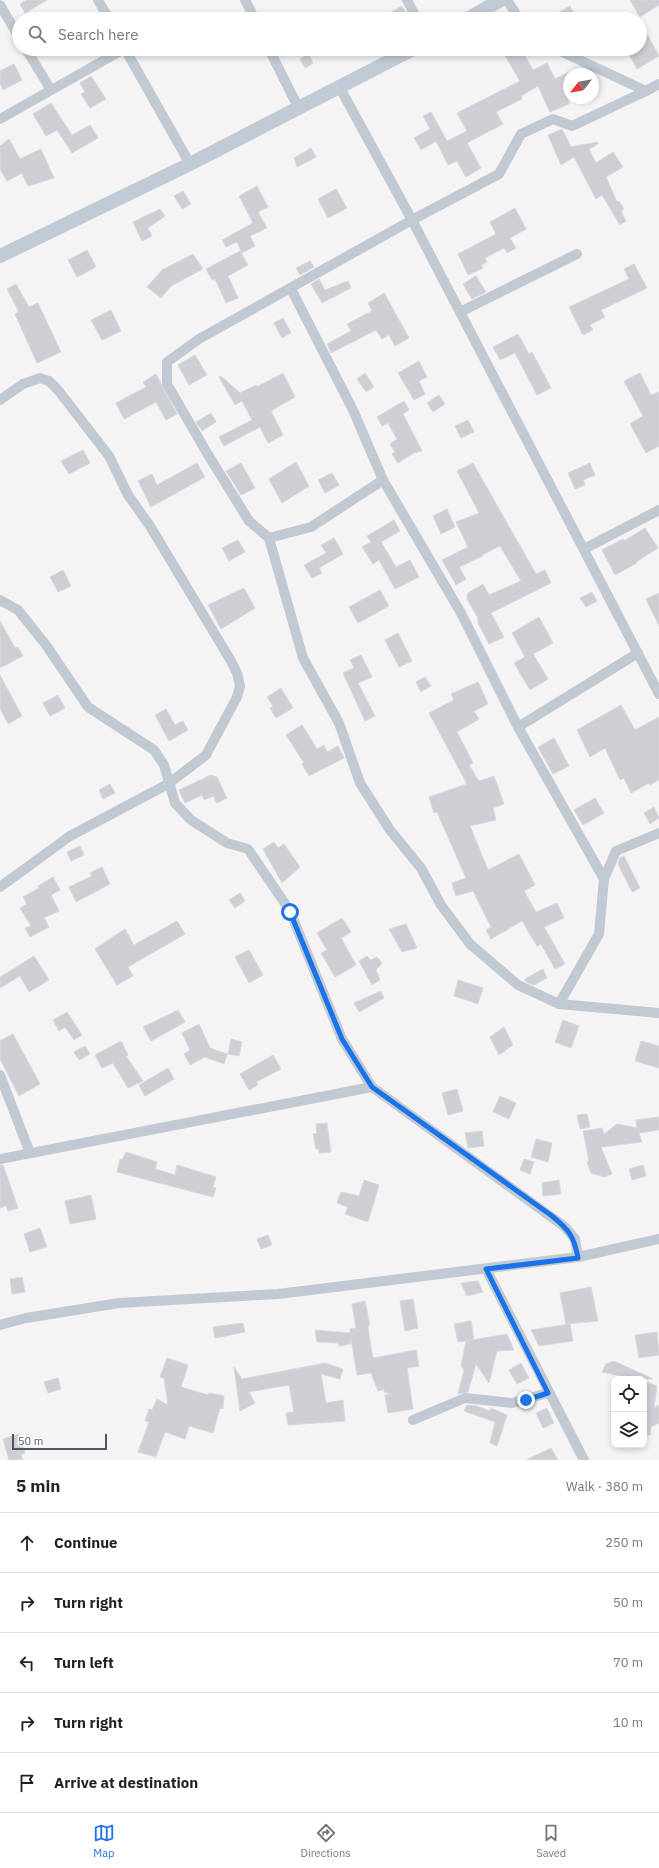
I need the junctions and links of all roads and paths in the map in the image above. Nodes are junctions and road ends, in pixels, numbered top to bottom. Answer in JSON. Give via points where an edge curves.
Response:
{"nodes":[{"id":1,"x":98,"y":0,"type":"edge"},
{"id":2,"x":246,"y":0,"type":"edge"},
{"id":3,"x":408,"y":0,"type":"edge"},
{"id":4,"x":501,"y":0,"type":"edge"},
{"id":5,"x":507,"y":0,"type":"edge"},
{"id":6,"x":0,"y":5,"type":"edge"},
{"id":7,"x":105,"y":12,"type":"edge"},
{"id":8,"x":252,"y":12,"type":"edge"},
{"id":9,"x":414,"y":12,"type":"edge"},
{"id":10,"x":480,"y":12,"type":"edge"},
{"id":11,"x":515,"y":12,"type":"edge"},
{"id":12,"x":12,"y":25,"type":"edge"},
{"id":13,"x":30,"y":56,"type":"edge"},
{"id":14,"x":112,"y":56,"type":"edge"},
{"id":15,"x":128,"y":56,"type":"edge"},
{"id":16,"x":272,"y":56,"type":"edge"},
{"id":17,"x":400,"y":56,"type":"edge"},
{"id":18,"x":571,"y":56,"type":"edge"},
{"id":19,"x":659,"y":84,"type":"edge"},
{"id":20,"x":340,"y":88,"type":"junction"},
{"id":21,"x":51,"y":90,"type":"junction"},
{"id":22,"x":646,"y":90,"type":"junction"},
{"id":23,"x":299,"y":109,"type":"junction"},
{"id":24,"x":0,"y":119,"type":"edge"},
{"id":25,"x":190,"y":164,"type":"junction"},
{"id":26,"x":412,"y":220,"type":"junction"},
{"id":27,"x":577,"y":254,"type":"dead end"},
{"id":28,"x":0,"y":256,"type":"edge"},
{"id":29,"x":291,"y":289,"type":"junction"},
{"id":30,"x":460,"y":312,"type":"junction"},
{"id":31,"x":0,"y":400,"type":"edge"},
{"id":32,"x":383,"y":480,"type":"junction"},
{"id":33,"x":659,"y":510,"type":"edge"},
{"id":34,"x":268,"y":538,"type":"junction"},
{"id":35,"x":584,"y":549,"type":"junction"},
{"id":36,"x":0,"y":600,"type":"edge"},
{"id":37,"x":638,"y":653,"type":"junction"},
{"id":38,"x":655,"y":675,"type":"edge"},
{"id":39,"x":659,"y":694,"type":"edge"},
{"id":40,"x":518,"y":727,"type":"junction"},
{"id":41,"x":168,"y":784,"type":"junction"},
{"id":42,"x":659,"y":833,"type":"edge"},
{"id":43,"x":604,"y":879,"type":"junction"},
{"id":44,"x":0,"y":887,"type":"edge"},
{"id":45,"x":558,"y":1004,"type":"junction"},
{"id":46,"x":659,"y":1013,"type":"edge"},
{"id":47,"x":0,"y":1075,"type":"edge"},
{"id":48,"x":372,"y":1087,"type":"junction"},
{"id":49,"x":30,"y":1153,"type":"junction"},
{"id":50,"x":0,"y":1159,"type":"edge"},
{"id":51,"x":659,"y":1239,"type":"edge"},
{"id":52,"x":578,"y":1258,"type":"junction"},
{"id":53,"x":486,"y":1269,"type":"junction"},
{"id":54,"x":0,"y":1325,"type":"edge"},
{"id":55,"x":548,"y":1393,"type":"junction"},
{"id":56,"x":413,"y":1420,"type":"dead end"},
{"id":57,"x":584,"y":1460,"type":"edge"}],
"edges":[{"from":1,"to":7,"type":"street"},
{"from":2,"to":8,"type":"street"},
{"from":3,"to":9,"type":"street"},
{"from":4,"to":10,"type":"street"},
{"from":5,"to":11,"type":"street"},
{"from":6,"to":12,"type":"street"},
{"from":13,"to":21,"type":"street"},
{"from":14,"to":21,"type":"street"},
{"from":15,"to":25,"type":"street"},
{"from":16,"to":23,"type":"street"},
{"from":17,"to":20,"type":"street"},
{"from":18,"to":22,"type":"street"},
{"from":19,"to":22,"type":"street"},
{"from":20,"to":23,"type":"street"},
{"from":20,"to":26,"type":"street"},
{"from":21,"to":24,"type":"street"},
{"from":22,"to":26,"type":"street","via":[[572,126],[553,119],[521,134],[499,174]]},
{"from":23,"to":25,"type":"street"},
{"from":25,"to":28,"type":"street"},
{"from":26,"to":29,"type":"street"},
{"from":26,"to":30,"type":"street"},
{"from":27,"to":30,"type":"street"},
{"from":29,"to":32,"type":"street","via":[[353,410]]},
{"from":29,"to":34,"type":"street","via":[[200,340],[167,362],[168,384],[207,454],[249,521]]},
{"from":30,"to":35,"type":"street"},
{"from":31,"to":41,"type":"street","via":[[23,384],[40,378],[49,381],[58,390],[109,456],[128,495],[150,526],[237,673],[240,686],[237,697],[206,755]]},
{"from":32,"to":34,"type":"street","via":[[311,527]]},
{"from":32,"to":40,"type":"street","via":[[461,613]]},
{"from":33,"to":35,"type":"street"},
{"from":34,"to":45,"type":"street","via":[[303,658],[339,723],[360,784],[390,830],[421,868],[441,905],[470,944],[518,985]]},
{"from":35,"to":37,"type":"street"},
{"from":36,"to":41,"type":"street","via":[[18,610],[46,645],[88,707],[154,750],[164,765]]},
{"from":37,"to":38,"type":"street"},
{"from":37,"to":40,"type":"street"},
{"from":38,"to":39,"type":"street"},
{"from":40,"to":43,"type":"street"},
{"from":41,"to":44,"type":"street","via":[[70,836]]},
{"from":41,"to":48,"type":"street","via":[[175,803],[191,820],[227,843],[248,849],[290,912],[342,1039]]},
{"from":42,"to":43,"type":"street","via":[[616,851]]},
{"from":43,"to":45,"type":"street","via":[[599,934]]},
{"from":45,"to":46,"type":"street"},
{"from":47,"to":49,"type":"street"},
{"from":48,"to":49,"type":"street"},
{"from":48,"to":52,"type":"street","via":[[566,1227],[575,1239]]},
{"from":49,"to":50,"type":"street"},
{"from":51,"to":52,"type":"street"},
{"from":52,"to":53,"type":"street"},
{"from":53,"to":54,"type":"street","via":[[278,1294],[118,1303],[26,1318]]},
{"from":53,"to":55,"type":"street"},
{"from":55,"to":56,"type":"street","via":[[519,1403],[465,1398]]},
{"from":55,"to":57,"type":"street"}]}
